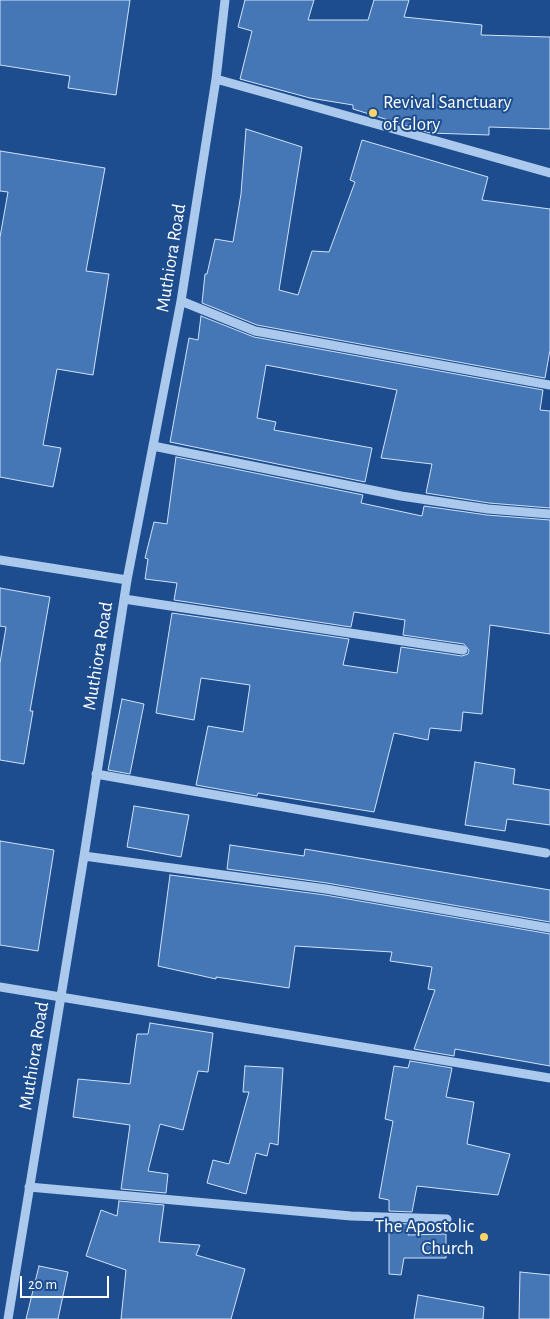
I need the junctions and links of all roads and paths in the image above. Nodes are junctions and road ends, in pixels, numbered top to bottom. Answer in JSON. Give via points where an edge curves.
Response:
{"nodes":[{"id":1,"x":225,"y":0,"type":"edge"},
{"id":2,"x":216,"y":79,"type":"junction"},
{"id":3,"x":550,"y":173,"type":"edge"},
{"id":4,"x":181,"y":302,"type":"junction"},
{"id":5,"x":550,"y":385,"type":"edge"},
{"id":6,"x":153,"y":446,"type":"junction"},
{"id":7,"x":550,"y":514,"type":"edge"},
{"id":8,"x":0,"y":560,"type":"edge"},
{"id":9,"x":127,"y":580,"type":"junction"},
{"id":10,"x":124,"y":599,"type":"junction"},
{"id":11,"x":464,"y":650,"type":"dead end"},
{"id":12,"x":96,"y":774,"type":"junction"},
{"id":13,"x":546,"y":853,"type":"dead end"},
{"id":14,"x":84,"y":856,"type":"junction"},
{"id":15,"x":550,"y":928,"type":"edge"},
{"id":16,"x":0,"y":986,"type":"edge"},
{"id":17,"x":61,"y":996,"type":"junction"},
{"id":18,"x":550,"y":1078,"type":"edge"},
{"id":19,"x":29,"y":1187,"type":"junction"},
{"id":20,"x":448,"y":1219,"type":"dead end"},
{"id":21,"x":8,"y":1319,"type":"edge"}],
"edges":[{"from":1,"to":2,"type":"street","name":"Muthiora Road"},
{"from":2,"to":3,"type":"street"},
{"from":2,"to":4,"type":"street","name":"Muthiora Road"},
{"from":4,"to":5,"type":"street","via":[[255,331]]},
{"from":4,"to":6,"type":"street","name":"Muthiora Road"},
{"from":6,"to":7,"type":"street","via":[[401,496]]},
{"from":6,"to":9,"type":"street","name":"Muthiora Road"},
{"from":8,"to":9,"type":"street"},
{"from":9,"to":10,"type":"street","name":"Muthiora Road"},
{"from":10,"to":11,"type":"street"},
{"from":10,"to":12,"type":"street","name":"Muthiora Road"},
{"from":12,"to":13,"type":"street"},
{"from":12,"to":14,"type":"street","name":"Muthiora Road"},
{"from":14,"to":15,"type":"street","via":[[326,889]]},
{"from":14,"to":17,"type":"street","name":"Muthiora Road"},
{"from":16,"to":17,"type":"street"},
{"from":17,"to":18,"type":"street"},
{"from":17,"to":19,"type":"street","name":"Muthiora Road"},
{"from":19,"to":20,"type":"street","via":[[351,1216]]},
{"from":19,"to":21,"type":"street","name":"Muthiora Road"}]}
